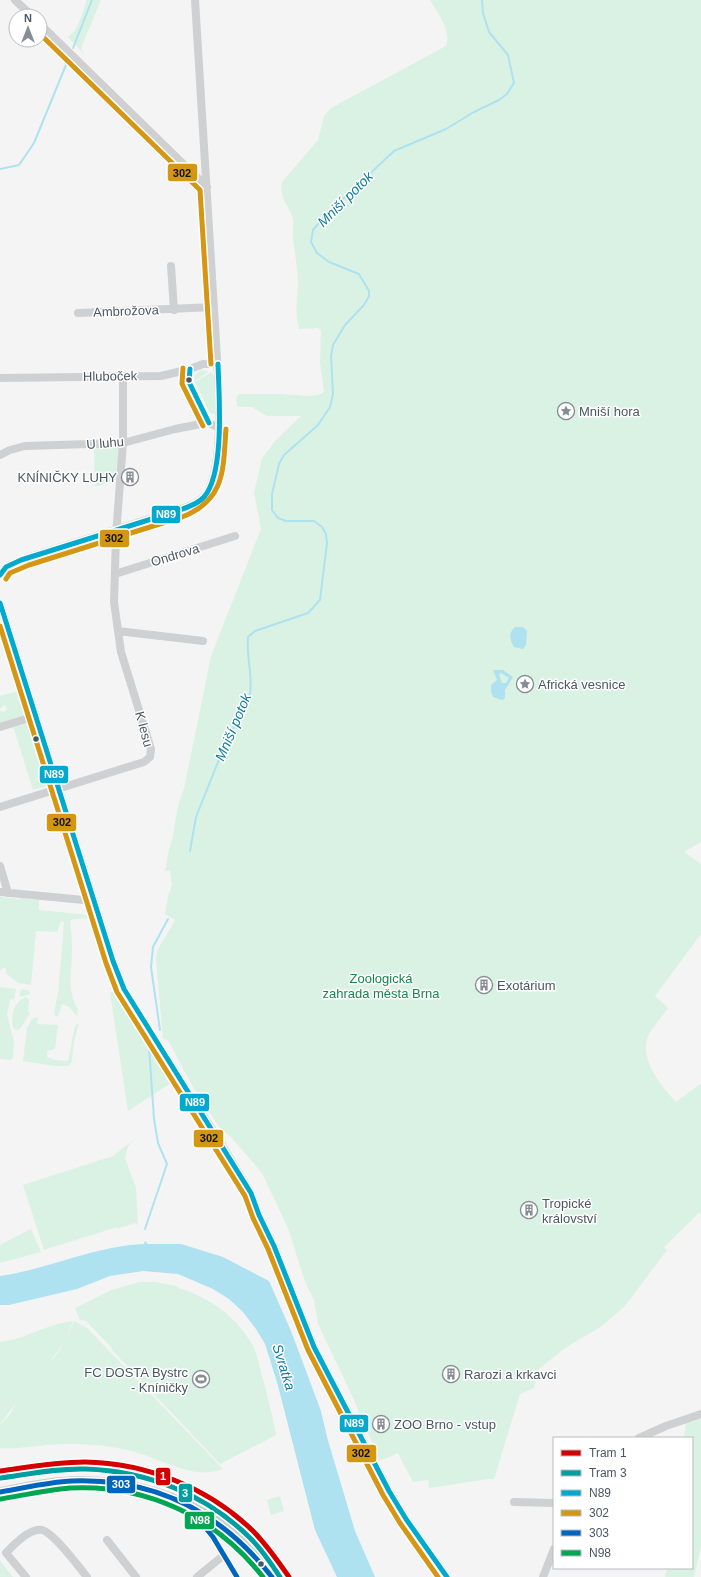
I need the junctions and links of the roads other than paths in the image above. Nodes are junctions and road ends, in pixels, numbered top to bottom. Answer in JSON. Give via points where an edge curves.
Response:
{"nodes":[{"id":1,"x":16,"y":0,"type":"edge"},
{"id":2,"x":195,"y":0,"type":"edge"},
{"id":3,"x":24,"y":8,"type":"edge"},
{"id":4,"x":48,"y":32,"type":"edge"},
{"id":5,"x":207,"y":187,"type":"junction"},
{"id":6,"x":172,"y":266,"type":"dead end"},
{"id":7,"x":214,"y":308,"type":"junction"},
{"id":8,"x":174,"y":310,"type":"junction"},
{"id":9,"x":78,"y":313,"type":"dead end"},
{"id":10,"x":218,"y":364,"type":"junction"},
{"id":11,"x":122,"y":376,"type":"junction"},
{"id":12,"x":0,"y":378,"type":"edge"},
{"id":13,"x":219,"y":428,"type":"junction"},
{"id":14,"x":123,"y":443,"type":"junction"},
{"id":15,"x":0,"y":456,"type":"edge"},
{"id":16,"x":117,"y":530,"type":"junction"},
{"id":17,"x":235,"y":536,"type":"dead end"},
{"id":18,"x":1,"y":572,"type":"edge"},
{"id":19,"x":115,"y":574,"type":"junction"},
{"id":20,"x":0,"y":603,"type":"edge"},
{"id":21,"x":118,"y":631,"type":"junction"},
{"id":22,"x":203,"y":641,"type":"dead end"},
{"id":23,"x":36,"y":716,"type":"junction"},
{"id":24,"x":0,"y":727,"type":"edge"},
{"id":25,"x":58,"y":789,"type":"junction"},
{"id":26,"x":0,"y":807,"type":"edge"},
{"id":27,"x":0,"y":866,"type":"edge"},
{"id":28,"x":4,"y":892,"type":"edge"},
{"id":29,"x":94,"y":901,"type":"junction"},
{"id":30,"x":701,"y":1414,"type":"edge"},
{"id":31,"x":641,"y":1437,"type":"edge"},
{"id":32,"x":0,"y":1492,"type":"edge"},
{"id":33,"x":514,"y":1502,"type":"dead end"},
{"id":34,"x":553,"y":1503,"type":"edge"},
{"id":35,"x":187,"y":1504,"type":"junction"},
{"id":36,"x":107,"y":1540,"type":"dead end"},
{"id":37,"x":553,"y":1552,"type":"edge"},
{"id":38,"x":224,"y":1555,"type":"junction"},
{"id":39,"x":26,"y":1577,"type":"edge"},
{"id":40,"x":87,"y":1577,"type":"edge"},
{"id":41,"x":136,"y":1577,"type":"edge"},
{"id":42,"x":197,"y":1577,"type":"edge"},
{"id":43,"x":237,"y":1577,"type":"edge"},
{"id":44,"x":272,"y":1577,"type":"edge"},
{"id":45,"x":447,"y":1577,"type":"edge"},
{"id":46,"x":543,"y":1577,"type":"edge"}],
"edges":[{"from":1,"to":3,"type":"street"},
{"from":2,"to":5,"type":"street"},
{"from":4,"to":5,"type":"street"},
{"from":5,"to":7,"type":"street"},
{"from":6,"to":8,"type":"street","name":"Ambrožova"},
{"from":7,"to":8,"type":"street","name":"Ambrožova"},
{"from":7,"to":10,"type":"street"},
{"from":8,"to":9,"type":"street","name":"Ambrožova"},
{"from":10,"to":11,"type":"street","name":"Hluboček","via":[[203,364],[161,376]]},
{"from":10,"to":13,"type":"street"},
{"from":11,"to":12,"type":"street","name":"Hluboček"},
{"from":11,"to":14,"type":"street","name":"K lesu"},
{"from":13,"to":14,"type":"street","name":"U luhu","via":[[209,423],[175,428]]},
{"from":13,"to":16,"type":"street","via":[[213,478],[204,497],[180,510]]},
{"from":14,"to":15,"type":"street","name":"U luhu","via":[[25,446]]},
{"from":14,"to":16,"type":"street","name":"K lesu"},
{"from":16,"to":18,"type":"street","via":[[27,558]]},
{"from":16,"to":19,"type":"street","name":"K lesu"},
{"from":17,"to":19,"type":"street","name":"Ondrova"},
{"from":19,"to":21,"type":"street","name":"K lesu","via":[[114,602]]},
{"from":20,"to":23,"type":"street"},
{"from":21,"to":22,"type":"street"},
{"from":21,"to":25,"type":"street","name":"K lesu","via":[[121,652],[151,749],[150,757],[144,762]]},
{"from":23,"to":24,"type":"street"},
{"from":23,"to":25,"type":"street"},
{"from":25,"to":26,"type":"street","name":"K lesu"},
{"from":25,"to":29,"type":"street"},
{"from":27,"to":28,"type":"street"},
{"from":28,"to":29,"type":"street"},
{"from":29,"to":45,"type":"street","via":[[121,982],[251,1193],[314,1347],[386,1486]]},
{"from":30,"to":31,"type":"street"},
{"from":32,"to":35,"type":"main road","via":[[80,1481],[103,1482],[129,1485]]},
{"from":33,"to":34,"type":"street"},
{"from":35,"to":38,"type":"street"},
{"from":35,"to":44,"type":"main road","via":[[219,1523],[252,1553]]},
{"from":36,"to":41,"type":"street"},
{"from":37,"to":46,"type":"street"},
{"from":38,"to":42,"type":"street"},
{"from":38,"to":43,"type":"street"},
{"from":39,"to":40,"type":"street","via":[[6,1553],[32,1531],[41,1529],[50,1534]]}]}
